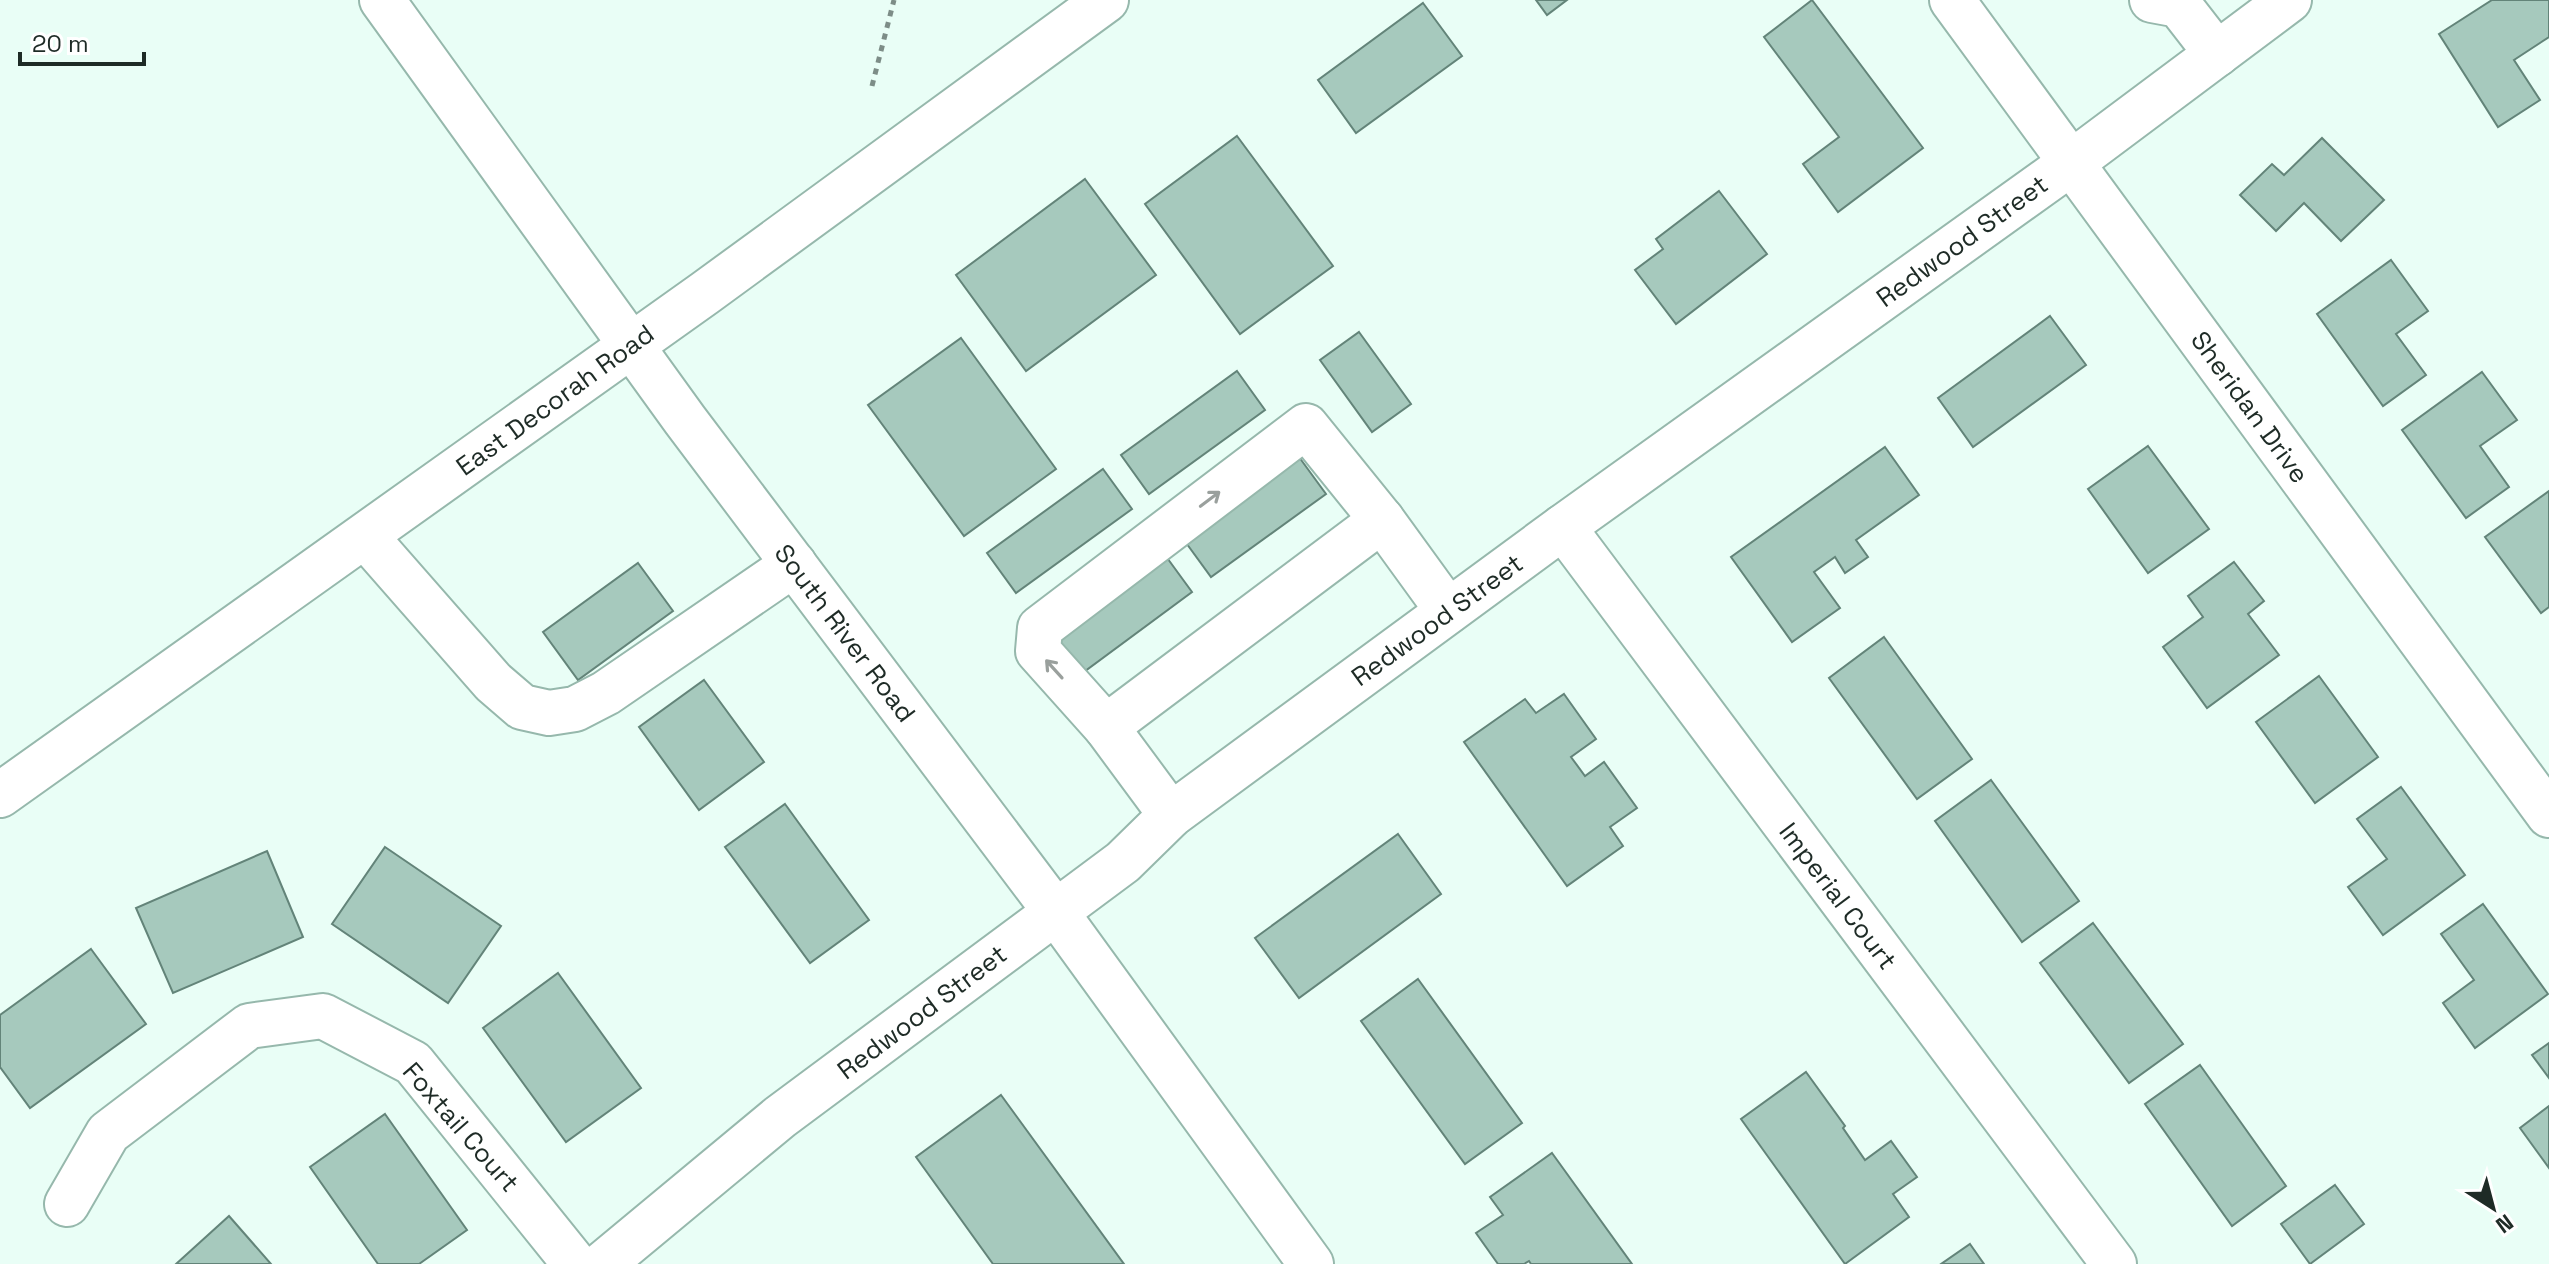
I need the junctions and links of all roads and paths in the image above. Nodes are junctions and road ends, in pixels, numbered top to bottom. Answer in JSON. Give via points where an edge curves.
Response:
{"nodes":[{"id":1,"x":382,"y":0,"type":"edge"},
{"id":2,"x":894,"y":0,"type":"edge"},
{"id":3,"x":1106,"y":0,"type":"edge"},
{"id":4,"x":1952,"y":0,"type":"edge"},
{"id":5,"x":2152,"y":0,"type":"edge"},
{"id":6,"x":2289,"y":0,"type":"edge"},
{"id":7,"x":2217,"y":54,"type":"junction"},
{"id":8,"x":872,"y":86,"type":"dead end"},
{"id":9,"x":2071,"y":163,"type":"junction"},
{"id":10,"x":632,"y":345,"type":"junction"},
{"id":11,"x":1382,"y":520,"type":"junction"},
{"id":12,"x":1563,"y":527,"type":"junction"},
{"id":13,"x":365,"y":536,"type":"junction"},
{"id":14,"x":794,"y":564,"type":"junction"},
{"id":15,"x":1448,"y":611,"type":"junction"},
{"id":16,"x":1106,"y":727,"type":"junction"},
{"id":17,"x":0,"y":795,"type":"edge"},
{"id":18,"x":1171,"y":815,"type":"junction"},
{"id":19,"x":2549,"y":815,"type":"edge"},
{"id":20,"x":1055,"y":911,"type":"junction"},
{"id":21,"x":67,"y":1204,"type":"dead end"},
{"id":22,"x":575,"y":1264,"type":"edge"},
{"id":23,"x":603,"y":1264,"type":"edge"},
{"id":24,"x":1311,"y":1264,"type":"edge"},
{"id":25,"x":2114,"y":1264,"type":"edge"}],
"edges":[{"from":1,"to":10,"type":"street","name":"South River Road"},
{"from":2,"to":8,"type":"path"},
{"from":3,"to":10,"type":"street","name":"East Decorah Road"},
{"from":4,"to":9,"type":"street","name":"Sheridan Drive"},
{"from":5,"to":7,"type":"street","via":[[2179,5]]},
{"from":6,"to":7,"type":"street","name":"Redwood Street"},
{"from":7,"to":9,"type":"street","name":"Redwood Street"},
{"from":9,"to":12,"type":"street","name":"Redwood Street"},
{"from":9,"to":19,"type":"street","name":"Sheridan Drive"},
{"from":10,"to":13,"type":"street","name":"East Decorah Road"},
{"from":10,"to":14,"type":"street","name":"South River Road"},
{"from":11,"to":15,"type":"street"},
{"from":11,"to":16,"type":"street"},
{"from":16,"to":11,"type":"street","one_way":true,"via":[[1038,651],[1040,628],[1306,426]]},
{"from":12,"to":15,"type":"street","name":"Redwood Street"},
{"from":12,"to":25,"type":"street","name":"Imperial Court"},
{"from":13,"to":14,"type":"street","via":[[493,682],[522,707],[549,713],[575,709],[606,693]]},
{"from":13,"to":17,"type":"street","name":"East Decorah Road"},
{"from":14,"to":20,"type":"street","name":"South River Road"},
{"from":15,"to":18,"type":"street","name":"Redwood Street"},
{"from":16,"to":18,"type":"street"},
{"from":18,"to":20,"type":"street","name":"Redwood Street","via":[[1123,862]]},
{"from":20,"to":23,"type":"street","name":"Redwood Street","via":[[780,1117]]},
{"from":20,"to":24,"type":"street","name":"South River Road"},
{"from":21,"to":22,"type":"street","name":"Foxtail Court","via":[[108,1133],[249,1026],[323,1016],[413,1063]]}]}
